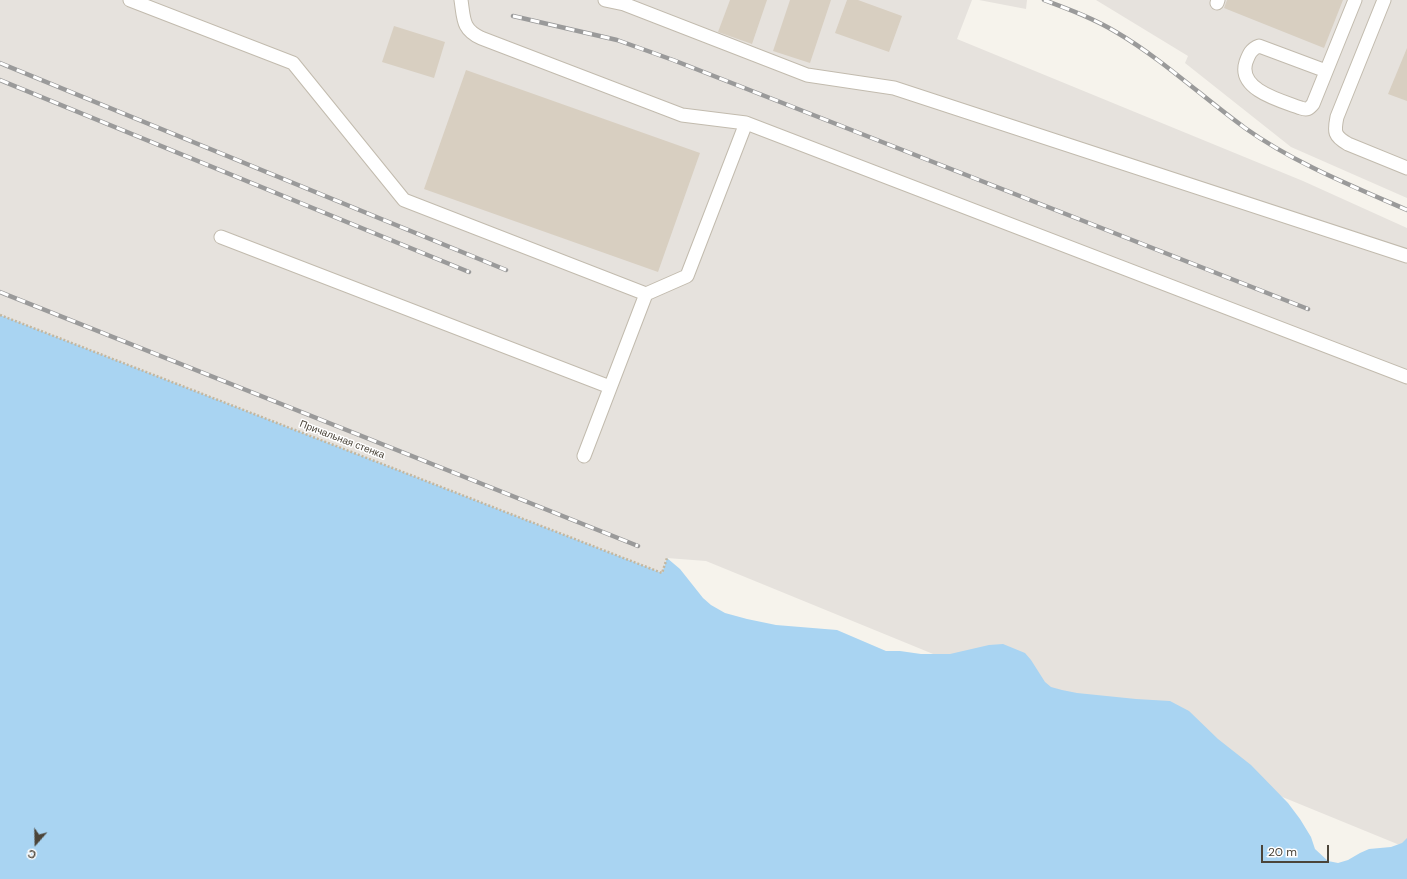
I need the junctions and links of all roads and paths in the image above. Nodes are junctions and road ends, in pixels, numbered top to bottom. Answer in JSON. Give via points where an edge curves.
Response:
{"nodes":[{"id":1,"x":130,"y":0,"type":"edge"},
{"id":2,"x":461,"y":0,"type":"edge"},
{"id":3,"x":605,"y":0,"type":"edge"},
{"id":4,"x":1355,"y":0,"type":"edge"},
{"id":5,"x":1384,"y":0,"type":"edge"},
{"id":6,"x":1326,"y":71,"type":"junction"},
{"id":7,"x":746,"y":123,"type":"junction"},
{"id":8,"x":1407,"y":168,"type":"edge"},
{"id":9,"x":221,"y":237,"type":"dead end"},
{"id":10,"x":1407,"y":256,"type":"edge"},
{"id":11,"x":646,"y":294,"type":"junction"},
{"id":12,"x":0,"y":316,"type":"edge"},
{"id":13,"x":1407,"y":377,"type":"edge"},
{"id":14,"x":610,"y":387,"type":"junction"},
{"id":15,"x":584,"y":456,"type":"dead end"},
{"id":16,"x":667,"y":558,"type":"dead end"}],
"edges":[{"from":1,"to":11,"type":"lane","via":[[293,63],[404,200]]},
{"from":2,"to":7,"type":"lane","via":[[465,25],[471,34],[682,115]]},
{"from":3,"to":10,"type":"lane","via":[[624,4],[807,75],[894,88]]},
{"from":4,"to":6,"type":"lane"},
{"from":5,"to":8,"type":"lane","via":[[1334,128],[1339,139],[1348,144]]},
{"from":6,"to":6,"type":"lane","via":[[1259,46],[1250,52],[1245,71],[1246,77],[1258,90],[1307,110],[1313,104]]},
{"from":7,"to":11,"type":"lane","via":[[687,276]]},
{"from":7,"to":13,"type":"lane"},
{"from":9,"to":14,"type":"lane"},
{"from":11,"to":14,"type":"lane"},
{"from":12,"to":16,"type":"path","name":"Причальная стенка","via":[[662,573]]},
{"from":14,"to":15,"type":"lane"}]}
